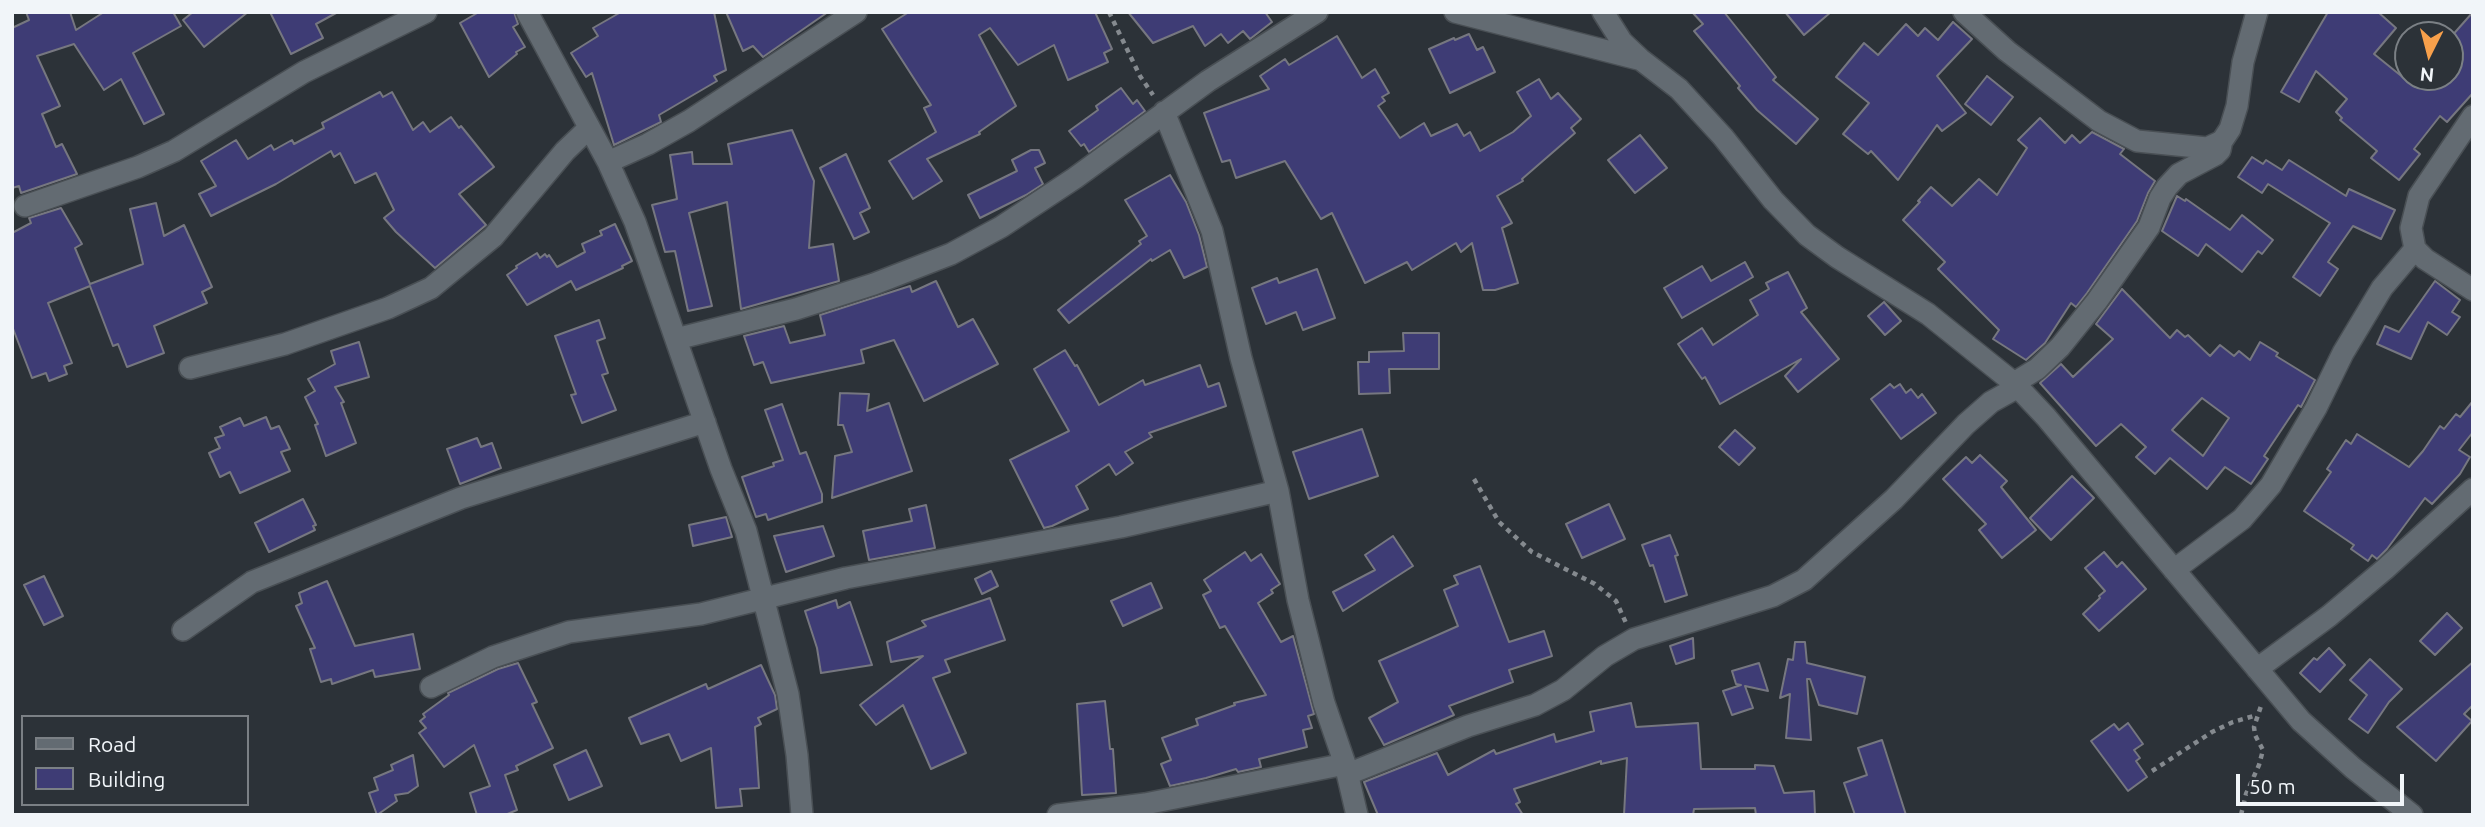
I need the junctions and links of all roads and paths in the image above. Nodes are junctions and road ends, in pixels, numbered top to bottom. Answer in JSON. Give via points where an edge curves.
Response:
{"nodes":[{"id":1,"x":426,"y":12,"type":"edge"},
{"id":2,"x":527,"y":12,"type":"edge"},
{"id":3,"x":856,"y":12,"type":"edge"},
{"id":4,"x":1109,"y":12,"type":"edge"},
{"id":5,"x":1317,"y":12,"type":"edge"},
{"id":6,"x":1455,"y":12,"type":"edge"},
{"id":7,"x":1603,"y":12,"type":"edge"},
{"id":8,"x":1964,"y":12,"type":"edge"},
{"id":9,"x":2257,"y":12,"type":"edge"},
{"id":10,"x":1640,"y":60,"type":"junction"},
{"id":11,"x":1164,"y":112,"type":"junction"},
{"id":12,"x":2473,"y":116,"type":"edge"},
{"id":13,"x":588,"y":129,"type":"junction"},
{"id":14,"x":2222,"y":141,"type":"junction"},
{"id":15,"x":608,"y":162,"type":"junction"},
{"id":16,"x":25,"y":206,"type":"dead end"},
{"id":17,"x":2415,"y":249,"type":"junction"},
{"id":18,"x":2473,"y":290,"type":"edge"},
{"id":19,"x":676,"y":339,"type":"junction"},
{"id":20,"x":190,"y":368,"type":"dead end"},
{"id":21,"x":2016,"y":385,"type":"junction"},
{"id":22,"x":705,"y":422,"type":"junction"},
{"id":23,"x":1474,"y":479,"type":"dead end"},
{"id":24,"x":2473,"y":489,"type":"edge"},
{"id":25,"x":1278,"y":491,"type":"junction"},
{"id":26,"x":2174,"y":570,"type":"junction"},
{"id":27,"x":764,"y":597,"type":"junction"},
{"id":28,"x":183,"y":630,"type":"dead end"},
{"id":29,"x":1634,"y":639,"type":"junction"},
{"id":30,"x":2263,"y":677,"type":"junction"},
{"id":31,"x":431,"y":687,"type":"dead end"},
{"id":32,"x":2258,"y":715,"type":"junction"},
{"id":33,"x":1347,"y":769,"type":"junction"},
{"id":34,"x":2152,"y":771,"type":"dead end"},
{"id":35,"x":802,"y":815,"type":"edge"},
{"id":36,"x":1058,"y":815,"type":"edge"},
{"id":37,"x":1357,"y":815,"type":"edge"},
{"id":38,"x":2241,"y":815,"type":"edge"},
{"id":39,"x":2412,"y":815,"type":"edge"}],
"edges":[{"from":1,"to":16,"type":"street","via":[[304,72],[174,151]]},
{"from":2,"to":13,"type":"street"},
{"from":3,"to":15,"type":"street","via":[[689,121]]},
{"from":4,"to":11,"type":"path","via":[[1140,76]]},
{"from":5,"to":11,"type":"street"},
{"from":6,"to":10,"type":"street"},
{"from":7,"to":10,"type":"street"},
{"from":8,"to":14,"type":"street","via":[[2099,121],[2137,141],[2207,148]]},
{"from":9,"to":14,"type":"street","via":[[2237,106]]},
{"from":10,"to":21,"type":"street","via":[[1679,89],[1807,235],[1928,314]]},
{"from":11,"to":19,"type":"street","via":[[1075,178],[951,254],[796,309]]},
{"from":11,"to":25,"type":"street","via":[[1212,231]]},
{"from":12,"to":17,"type":"street","via":[[2419,196],[2411,228]]},
{"from":13,"to":15,"type":"street"},
{"from":13,"to":20,"type":"street","via":[[493,237],[431,288],[285,344]]},
{"from":14,"to":21,"type":"street","via":[[2215,155],[2179,174],[2167,187],[2149,227],[2096,301],[2060,347]]},
{"from":15,"to":19,"type":"street","via":[[635,222]]},
{"from":17,"to":18,"type":"street"},
{"from":17,"to":26,"type":"street","via":[[2382,288],[2271,485],[2242,519]]},
{"from":19,"to":22,"type":"street"},
{"from":21,"to":26,"type":"street"},
{"from":21,"to":29,"type":"street","via":[[1966,424],[1894,499],[1804,580],[1773,596]]},
{"from":22,"to":27,"type":"street","via":[[746,531]]},
{"from":22,"to":28,"type":"street","via":[[461,498],[252,582]]},
{"from":23,"to":29,"type":"path","via":[[1499,522],[1532,552],[1595,584],[1616,601]]},
{"from":24,"to":30,"type":"street"},
{"from":25,"to":27,"type":"street","via":[[1121,527],[934,560]]},
{"from":25,"to":33,"type":"street","via":[[1298,600],[1324,703]]},
{"from":26,"to":30,"type":"street"},
{"from":27,"to":31,"type":"street","via":[[701,614],[569,632],[493,657]]},
{"from":27,"to":35,"type":"street","via":[[788,694]]},
{"from":29,"to":33,"type":"street","via":[[1535,705]]},
{"from":30,"to":32,"type":"path"},
{"from":30,"to":39,"type":"street","via":[[2301,722]]},
{"from":32,"to":34,"type":"path","via":[[2212,732]]},
{"from":32,"to":38,"type":"path","via":[[2255,735],[2263,750]]},
{"from":33,"to":36,"type":"street"},
{"from":33,"to":37,"type":"street"}]}
